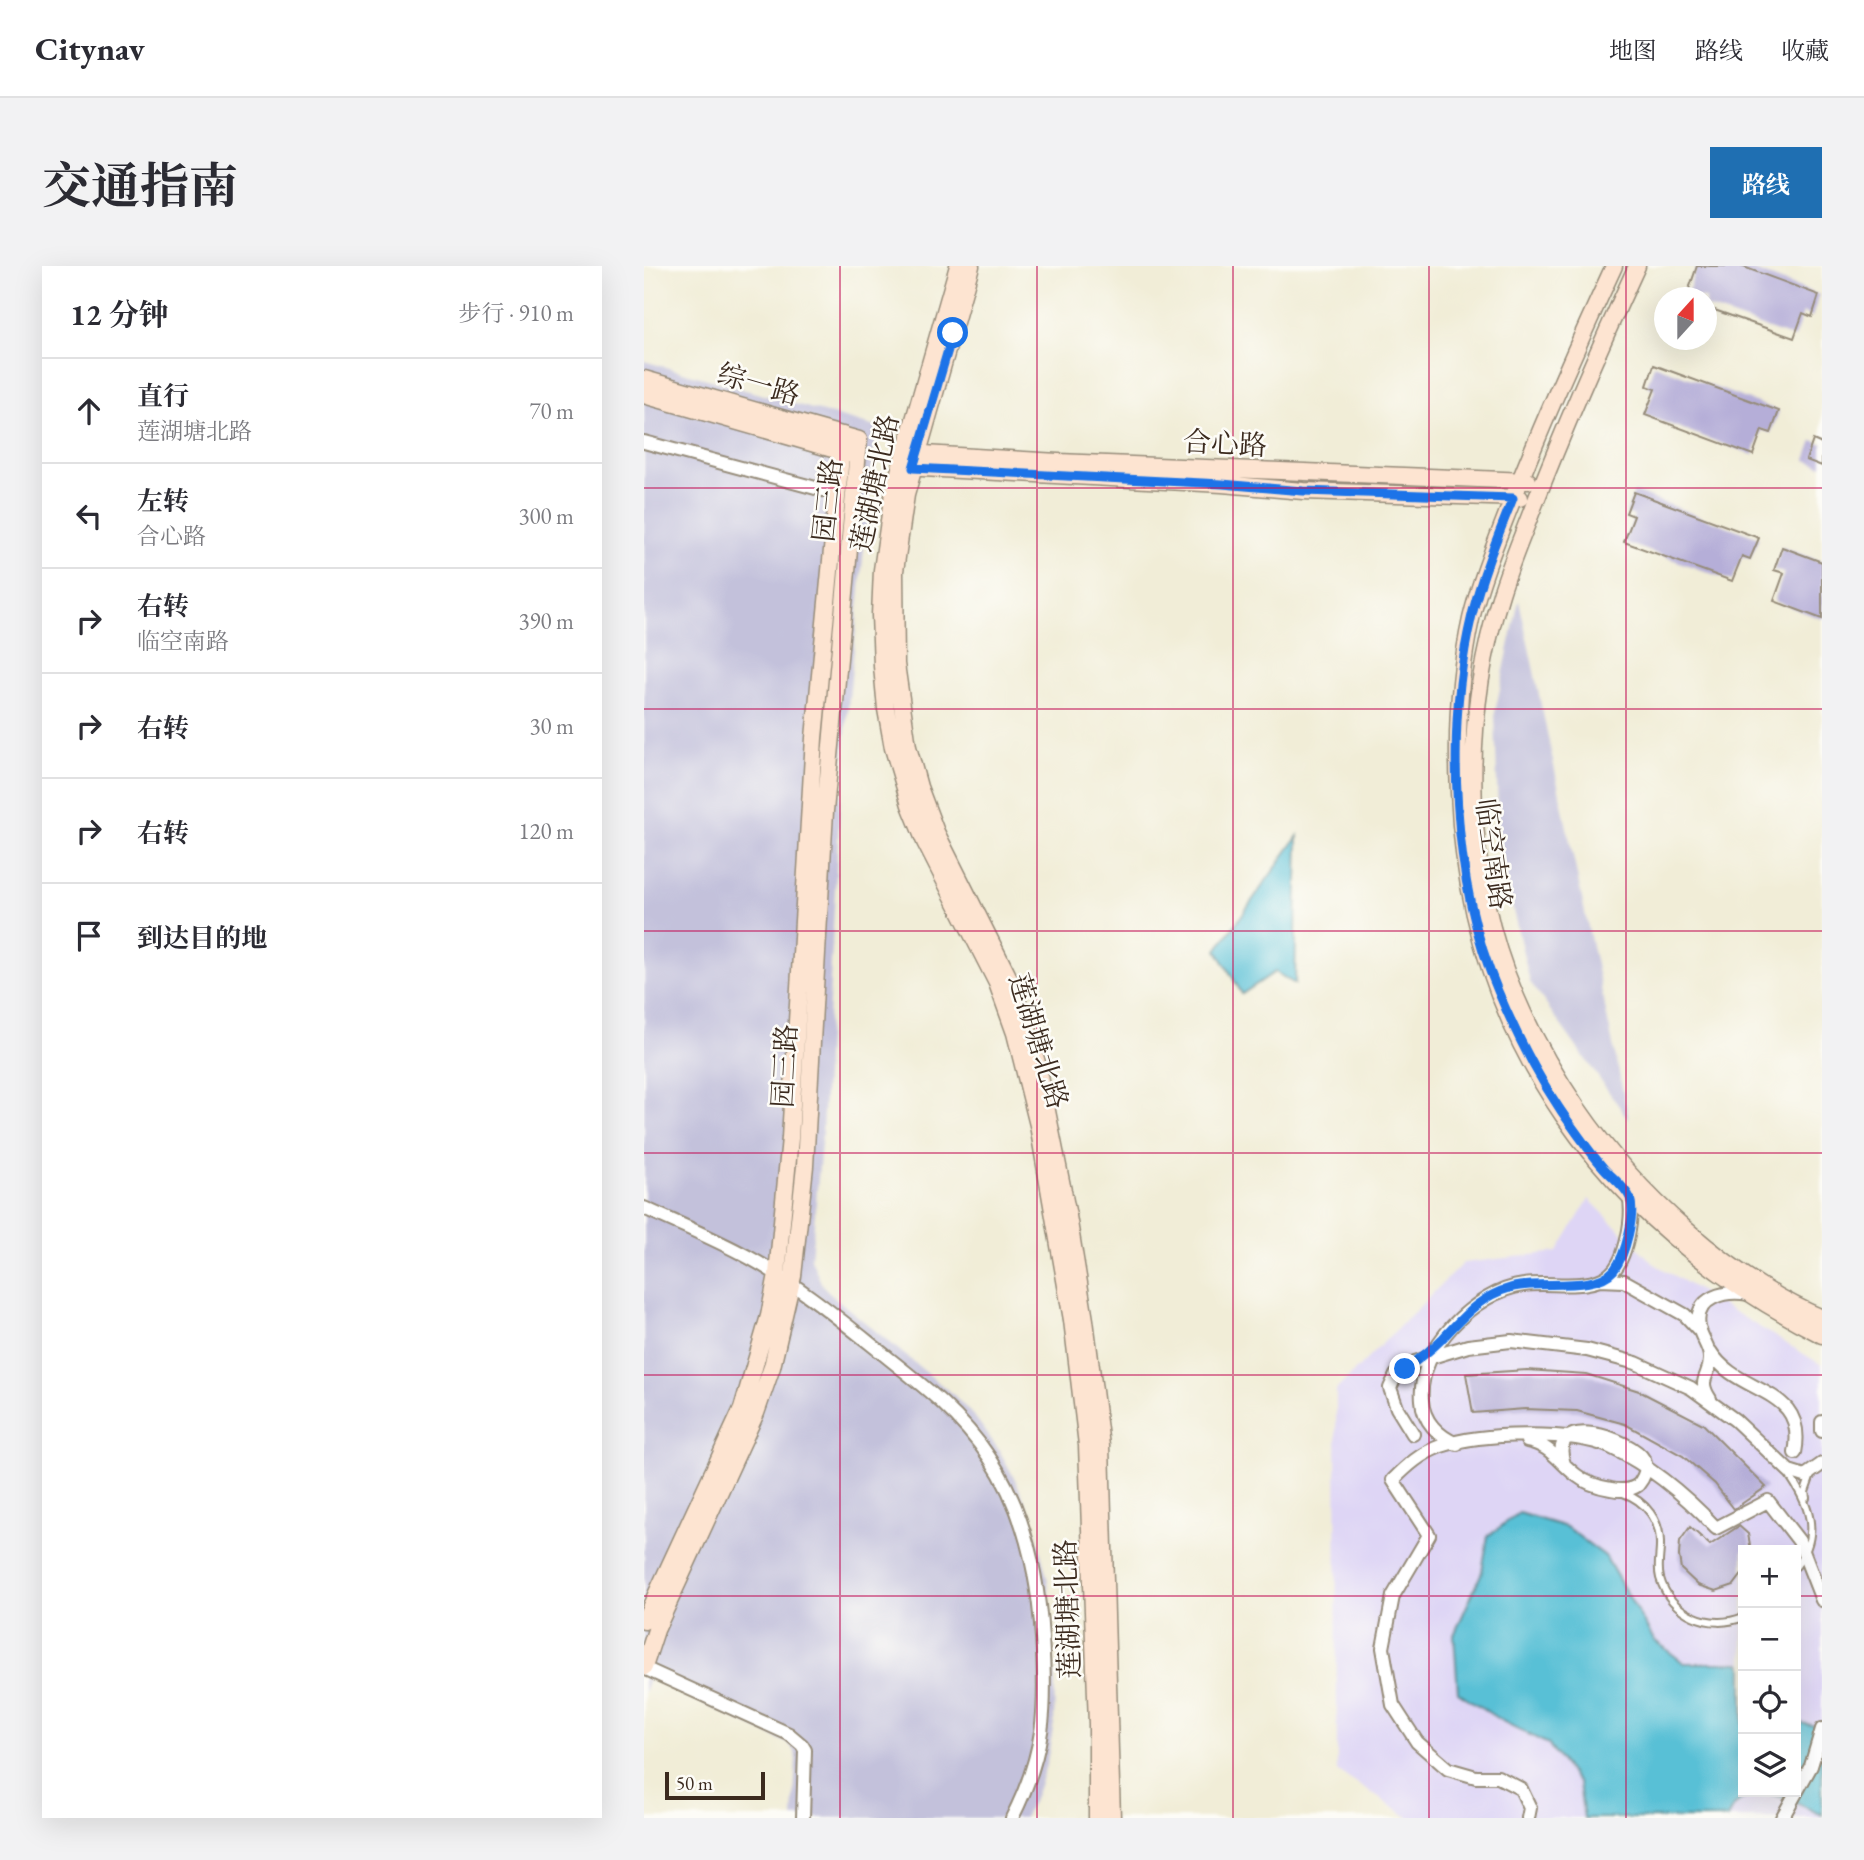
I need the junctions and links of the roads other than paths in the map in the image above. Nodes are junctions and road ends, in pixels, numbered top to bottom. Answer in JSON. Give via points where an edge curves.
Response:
{"nodes":[{"id":1,"x":958,"y":266,"type":"edge"},
{"id":2,"x":971,"y":266,"type":"edge"},
{"id":3,"x":1614,"y":266,"type":"edge"},
{"id":4,"x":1637,"y":266,"type":"edge"},
{"id":5,"x":644,"y":379,"type":"edge"},
{"id":6,"x":644,"y":395,"type":"edge"},
{"id":7,"x":644,"y":442,"type":"edge"},
{"id":8,"x":851,"y":446,"type":"junction"},
{"id":9,"x":909,"y":460,"type":"junction"},
{"id":10,"x":1519,"y":481,"type":"junction"},
{"id":11,"x":1543,"y":482,"type":"junction"},
{"id":12,"x":838,"y":494,"type":"junction"},
{"id":13,"x":1513,"y":498,"type":"junction"},
{"id":14,"x":1537,"y":498,"type":"junction"},
{"id":15,"x":1629,"y":1195,"type":"junction"},
{"id":16,"x":644,"y":1208,"type":"edge"},
{"id":17,"x":777,"y":1274,"type":"junction"},
{"id":18,"x":1597,"y":1280,"type":"junction"},
{"id":19,"x":791,"y":1284,"type":"junction"},
{"id":20,"x":1748,"y":1294,"type":"junction"},
{"id":21,"x":1822,"y":1318,"type":"edge"},
{"id":22,"x":1699,"y":1331,"type":"junction"},
{"id":23,"x":1822,"y":1335,"type":"edge"},
{"id":24,"x":1442,"y":1339,"type":"junction"},
{"id":25,"x":1708,"y":1348,"type":"junction"},
{"id":26,"x":1432,"y":1357,"type":"junction"},
{"id":27,"x":1415,"y":1362,"type":"junction"},
{"id":28,"x":1712,"y":1402,"type":"junction"},
{"id":29,"x":1822,"y":1422,"type":"edge"},
{"id":30,"x":1822,"y":1431,"type":"edge"},
{"id":31,"x":1413,"y":1434,"type":"dead end"},
{"id":32,"x":1565,"y":1440,"type":"junction"},
{"id":33,"x":1456,"y":1443,"type":"junction"},
{"id":34,"x":1544,"y":1446,"type":"junction"},
{"id":35,"x":1795,"y":1453,"type":"dead end"},
{"id":36,"x":1564,"y":1464,"type":"junction"},
{"id":37,"x":1782,"y":1465,"type":"junction"},
{"id":38,"x":1817,"y":1468,"type":"edge"},
{"id":39,"x":1644,"y":1473,"type":"junction"},
{"id":40,"x":1614,"y":1490,"type":"junction"},
{"id":41,"x":1807,"y":1504,"type":"junction"},
{"id":42,"x":1645,"y":1506,"type":"junction"},
{"id":43,"x":1805,"y":1555,"type":"junction"},
{"id":44,"x":1801,"y":1560,"type":"edge"},
{"id":45,"x":1822,"y":1600,"type":"edge"},
{"id":46,"x":1738,"y":1618,"type":"edge"},
{"id":47,"x":644,"y":1621,"type":"edge"},
{"id":48,"x":647,"y":1669,"type":"edge"},
{"id":49,"x":1822,"y":1728,"type":"edge"},
{"id":50,"x":803,"y":1818,"type":"edge"},
{"id":51,"x":1012,"y":1818,"type":"edge"},
{"id":52,"x":1097,"y":1818,"type":"edge"},
{"id":53,"x":1112,"y":1818,"type":"edge"},
{"id":54,"x":1528,"y":1818,"type":"edge"},
{"id":55,"x":1782,"y":1818,"type":"edge"}],
"edges":[{"from":1,"to":9,"type":"main road","name":"莲湖塘北路"},
{"from":2,"to":9,"type":"main road","name":"莲湖塘北路"},
{"from":3,"to":10,"type":"main road","name":"临空南路"},
{"from":4,"to":11,"type":"main road","name":"临空南路"},
{"from":5,"to":8,"type":"main road","name":"综一路"},
{"from":6,"to":8,"type":"main road","name":"综一路"},
{"from":7,"to":12,"type":"street"},
{"from":8,"to":12,"type":"main road","name":"园三路"},
{"from":8,"to":19,"type":"main road","name":"园三路","via":[[805,1166]]},
{"from":9,"to":10,"type":"main road","name":"合心路"},
{"from":9,"to":13,"type":"main road","name":"合心路","via":[[1303,491]]},
{"from":9,"to":52,"type":"main road","name":"莲湖塘北路","via":[[886,530],[881,570],[886,709],[910,805],[997,983],[1015,1032],[1038,1125],[1072,1320],[1087,1445]]},
{"from":9,"to":53,"type":"main road","name":"莲湖塘北路","via":[[895,571],[895,628],[908,747],[936,832],[1002,963],[1028,1028],[1085,1320],[1104,1484]]},
{"from":10,"to":11,"type":"main road","name":"合心路"},
{"from":10,"to":13,"type":"main road","name":"临空南路"},
{"from":11,"to":14,"type":"main road","name":"临空南路"},
{"from":12,"to":17,"type":"main road","name":"园三路","via":[[814,738],[790,1138]]},
{"from":13,"to":14,"type":"main road","name":"合心路"},
{"from":13,"to":15,"type":"main road","name":"临空南路","via":[[1480,586],[1460,681],[1460,815],[1470,900],[1492,978],[1529,1059],[1575,1131]]},
{"from":14,"to":21,"type":"main road","name":"临空南路","via":[[1500,596],[1472,752],[1479,860],[1488,912],[1514,994],[1564,1088],[1598,1138],[1637,1183],[1712,1251]]},
{"from":15,"to":18,"type":"street","via":[[1632,1214],[1622,1256],[1615,1269]]},
{"from":15,"to":20,"type":"main road","name":"临空南路","via":[[1691,1253]]},
{"from":16,"to":17,"type":"street"},
{"from":17,"to":19,"type":"street"},
{"from":17,"to":47,"type":"main road","name":"园三路","via":[[742,1409]]},
{"from":18,"to":22,"type":"street","via":[[1624,1281],[1685,1315]]},
{"from":18,"to":24,"type":"street","via":[[1508,1288],[1474,1306]]},
{"from":19,"to":48,"type":"main road","name":"园三路","via":[[756,1413],[656,1630]]},
{"from":19,"to":51,"type":"street","via":[[946,1405],[990,1458],[1009,1492],[1032,1558],[1044,1672],[1037,1761]]},
{"from":20,"to":22,"type":"street","via":[[1729,1291],[1708,1301],[1698,1315]]},
{"from":20,"to":23,"type":"main road","name":"临空南路"},
{"from":22,"to":25,"type":"street"},
{"from":24,"to":26,"type":"street"},
{"from":24,"to":27,"type":"street"},
{"from":25,"to":28,"type":"street","via":[[1710,1363],[1703,1386]]},
{"from":25,"to":35,"type":"street","via":[[1726,1371],[1789,1409],[1797,1429]]},
{"from":26,"to":27,"type":"street"},
{"from":26,"to":28,"type":"street","via":[[1468,1346],[1511,1341],[1567,1346],[1636,1363]]},
{"from":26,"to":33,"type":"street","via":[[1421,1388],[1422,1407],[1434,1429]]},
{"from":27,"to":31,"type":"street","via":[[1396,1375],[1390,1388]]},
{"from":28,"to":37,"type":"street"},
{"from":29,"to":30,"type":"street"},
{"from":32,"to":33,"type":"street","via":[[1523,1436]]},
{"from":32,"to":34,"type":"street"},
{"from":32,"to":36,"type":"street","via":[[1561,1448]]},
{"from":32,"to":39,"type":"street","via":[[1609,1446]]},
{"from":33,"to":34,"type":"street","via":[[1522,1440]]},
{"from":33,"to":54,"type":"street","via":[[1416,1458],[1393,1480],[1429,1535],[1393,1596],[1382,1648],[1393,1705],[1417,1742],[1448,1769],[1498,1777],[1521,1789],[1530,1808]]},
{"from":34,"to":36,"type":"street"},
{"from":36,"to":40,"type":"street","via":[[1585,1481]]},
{"from":37,"to":38,"type":"street","via":[[1797,1475]]},
{"from":37,"to":41,"type":"lane"},
{"from":38,"to":41,"type":"lane","via":[[1805,1492]]},
{"from":39,"to":40,"type":"street","via":[[1633,1489]]},
{"from":39,"to":42,"type":"lane"},
{"from":39,"to":43,"type":"street","via":[[1692,1502],[1716,1528],[1768,1501]]},
{"from":40,"to":42,"type":"lane"},
{"from":41,"to":43,"type":"lane","via":[[1814,1535]]},
{"from":42,"to":46,"type":"lane","via":[[1658,1525],[1660,1577],[1672,1600],[1708,1622]]},
{"from":43,"to":44,"type":"lane"},
{"from":43,"to":45,"type":"street"},
{"from":48,"to":50,"type":"street","via":[[789,1734],[802,1745],[806,1760]]},
{"from":49,"to":55,"type":"street","via":[[1811,1766]]}]}
